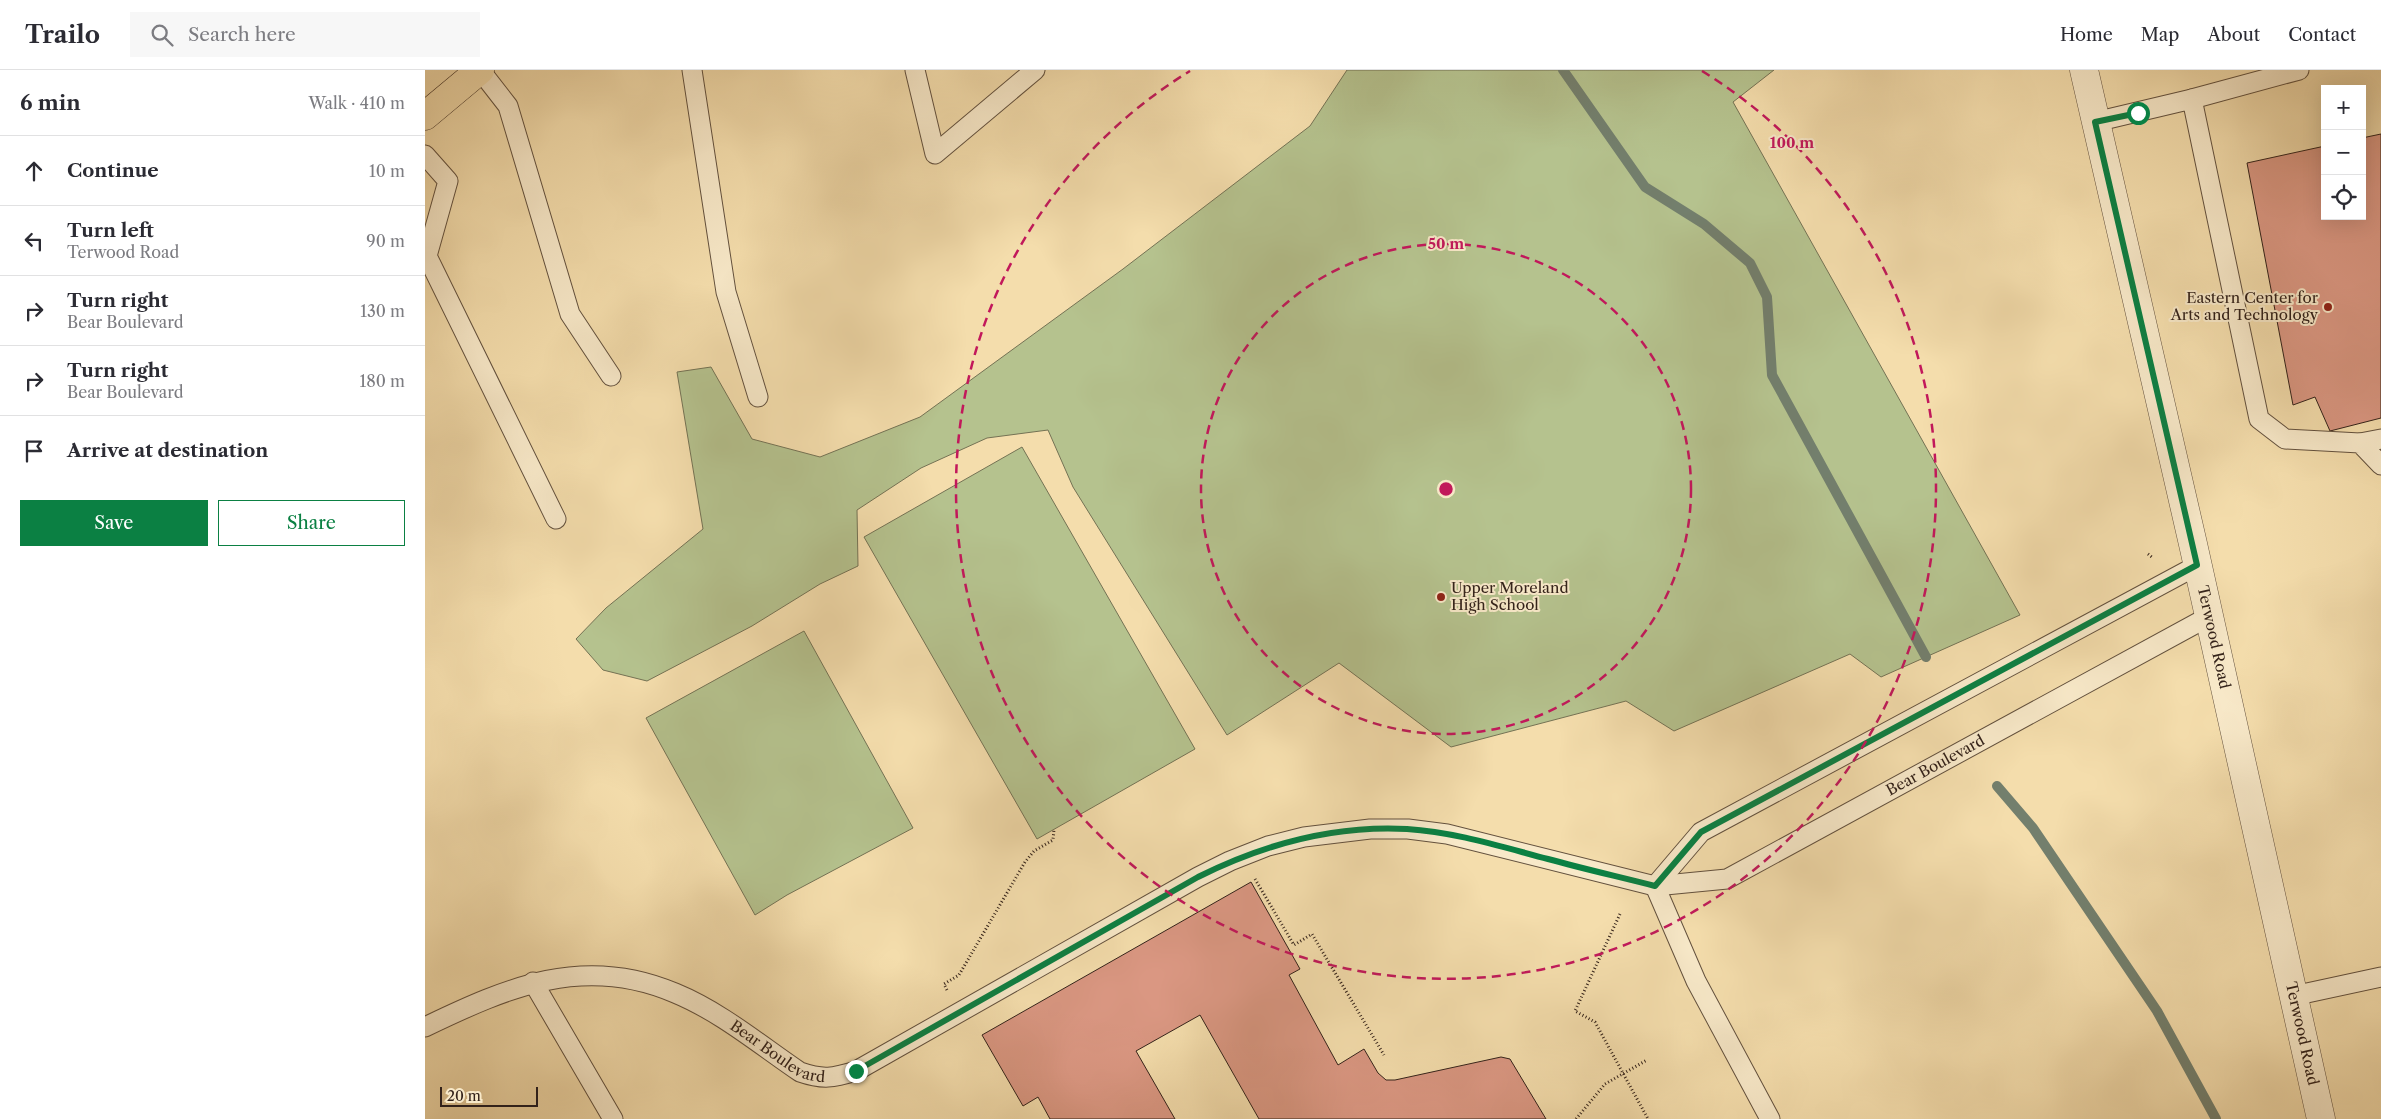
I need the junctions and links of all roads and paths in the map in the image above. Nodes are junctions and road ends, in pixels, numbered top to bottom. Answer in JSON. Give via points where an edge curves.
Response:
{"nodes":[{"id":1,"x":480,"y":70,"type":"edge"},
{"id":2,"x":692,"y":70,"type":"edge"},
{"id":3,"x":915,"y":70,"type":"edge"},
{"id":4,"x":1035,"y":70,"type":"edge"},
{"id":5,"x":2084,"y":70,"type":"edge"},
{"id":6,"x":2299,"y":70,"type":"edge"},
{"id":7,"x":2192,"y":99,"type":"junction"},
{"id":8,"x":425,"y":116,"type":"edge"},
{"id":9,"x":2095,"y":122,"type":"junction"},
{"id":10,"x":425,"y":155,"type":"edge"},
{"id":11,"x":611,"y":376,"type":"dead end"},
{"id":12,"x":758,"y":397,"type":"dead end"},
{"id":13,"x":2381,"y":439,"type":"edge"},
{"id":14,"x":2360,"y":444,"type":"junction"},
{"id":15,"x":2381,"y":465,"type":"edge"},
{"id":16,"x":556,"y":519,"type":"dead end"},
{"id":17,"x":2148,"y":554,"type":"dead end"},
{"id":18,"x":2153,"y":558,"type":"dead end"},
{"id":19,"x":2197,"y":565,"type":"junction"},
{"id":20,"x":2208,"y":617,"type":"junction"},
{"id":21,"x":1054,"y":829,"type":"dead end"},
{"id":22,"x":1254,"y":878,"type":"dead end"},
{"id":23,"x":1655,"y":886,"type":"junction"},
{"id":24,"x":1620,"y":914,"type":"dead end"},
{"id":25,"x":2381,"y":977,"type":"edge"},
{"id":26,"x":533,"y":982,"type":"junction"},
{"id":27,"x":948,"y":991,"type":"dead end"},
{"id":28,"x":2293,"y":996,"type":"junction"},
{"id":29,"x":425,"y":1027,"type":"edge"},
{"id":30,"x":1384,"y":1054,"type":"dead end"},
{"id":31,"x":1647,"y":1060,"type":"dead end"},
{"id":32,"x":1623,"y":1073,"type":"junction"},
{"id":33,"x":613,"y":1119,"type":"edge"},
{"id":34,"x":1576,"y":1119,"type":"edge"},
{"id":35,"x":1648,"y":1119,"type":"edge"},
{"id":36,"x":1770,"y":1119,"type":"edge"},
{"id":37,"x":2321,"y":1119,"type":"edge"}],
"edges":[{"from":1,"to":8,"type":"highway"},
{"from":1,"to":11,"type":"lane","via":[[508,106],[570,314]]},
{"from":2,"to":12,"type":"lane","via":[[726,292]]},
{"from":3,"to":4,"type":"lane","via":[[935,154]]},
{"from":5,"to":9,"type":"street","name":"Terwood Road"},
{"from":6,"to":7,"type":"lane"},
{"from":7,"to":9,"type":"lane"},
{"from":7,"to":14,"type":"lane","via":[[2259,419],[2285,439]]},
{"from":9,"to":19,"type":"street","name":"Terwood Road"},
{"from":10,"to":16,"type":"lane","via":[[448,181],[427,256]]},
{"from":13,"to":14,"type":"lane"},
{"from":14,"to":15,"type":"lane"},
{"from":17,"to":18,"type":"path"},
{"from":19,"to":20,"type":"street","name":"Terwood Road"},
{"from":19,"to":23,"type":"lane","via":[[1701,832]]},
{"from":20,"to":23,"type":"lane","name":"Bear Boulevard","via":[[1727,878]]},
{"from":20,"to":28,"type":"street","name":"Terwood Road"},
{"from":21,"to":27,"type":"path","via":[[1053,840],[1034,851],[1025,862],[959,975],[944,984]]},
{"from":22,"to":30,"type":"path","via":[[1294,945],[1313,934]]},
{"from":23,"to":26,"type":"lane","name":"Bear Boulevard","via":[[1447,834],[1370,829],[1304,837],[1229,861],[856,1071],[834,1078],[817,1078],[800,1072],[713,1013],[645,982],[609,976]]},
{"from":23,"to":36,"type":"lane","via":[[1696,981]]},
{"from":24,"to":32,"type":"path","via":[[1575,1011],[1595,1022]]},
{"from":25,"to":28,"type":"lane"},
{"from":26,"to":29,"type":"lane","name":"Bear Boulevard","via":[[476,1002]]},
{"from":26,"to":33,"type":"lane"},
{"from":28,"to":37,"type":"street","name":"Terwood Road"},
{"from":31,"to":32,"type":"path"},
{"from":32,"to":34,"type":"path","via":[[1605,1084]]},
{"from":32,"to":35,"type":"path"}]}
